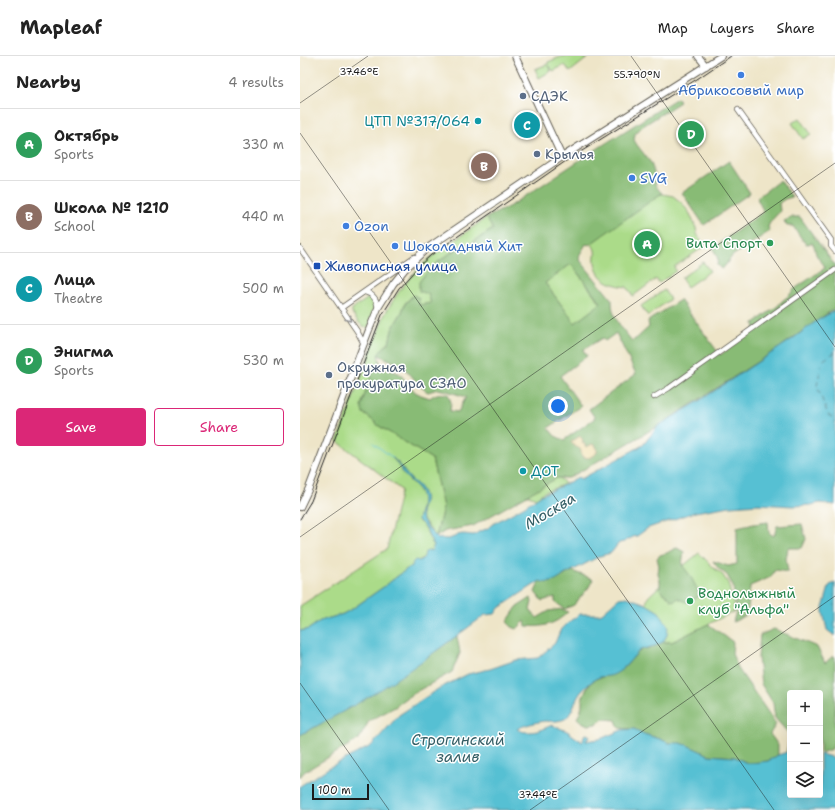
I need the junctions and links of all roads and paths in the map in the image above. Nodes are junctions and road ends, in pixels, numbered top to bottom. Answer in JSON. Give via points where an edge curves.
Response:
{"nodes":[{"id":1,"x":515,"y":56,"type":"edge"},
{"id":2,"x":698,"y":56,"type":"edge"},
{"id":3,"x":721,"y":56,"type":"edge"},
{"id":4,"x":706,"y":66,"type":"junction"},
{"id":5,"x":738,"y":110,"type":"dead end"},
{"id":6,"x":562,"y":157,"type":"junction"},
{"id":7,"x":833,"y":239,"type":"edge"},
{"id":8,"x":300,"y":248,"type":"edge"},
{"id":9,"x":426,"y":249,"type":"junction"},
{"id":10,"x":835,"y":251,"type":"edge"},
{"id":11,"x":835,"y":270,"type":"edge"},
{"id":12,"x":365,"y":292,"type":"junction"},
{"id":13,"x":341,"y":308,"type":"junction"},
{"id":14,"x":378,"y":308,"type":"junction"},
{"id":15,"x":357,"y":330,"type":"junction"},
{"id":16,"x":369,"y":330,"type":"junction"},
{"id":17,"x":364,"y":344,"type":"junction"},
{"id":18,"x":654,"y":397,"type":"dead end"},
{"id":19,"x":300,"y":507,"type":"edge"}],
"edges":[{"from":1,"to":6,"type":"street"},
{"from":2,"to":4,"type":"street"},
{"from":3,"to":4,"type":"street"},
{"from":4,"to":6,"type":"street"},
{"from":5,"to":7,"type":"street"},
{"from":6,"to":9,"type":"street"},
{"from":7,"to":10,"type":"street","via":[[831,246]]},
{"from":8,"to":13,"type":"street"},
{"from":9,"to":12,"type":"street"},
{"from":9,"to":14,"type":"street","via":[[398,277]]},
{"from":11,"to":18,"type":"street"},
{"from":12,"to":13,"type":"street"},
{"from":12,"to":14,"type":"street","via":[[372,296]]},
{"from":13,"to":15,"type":"street","one_way":true},
{"from":14,"to":16,"type":"street"},
{"from":15,"to":16,"type":"street"},
{"from":15,"to":17,"type":"street"},
{"from":16,"to":17,"type":"street"},
{"from":17,"to":19,"type":"street"}]}
